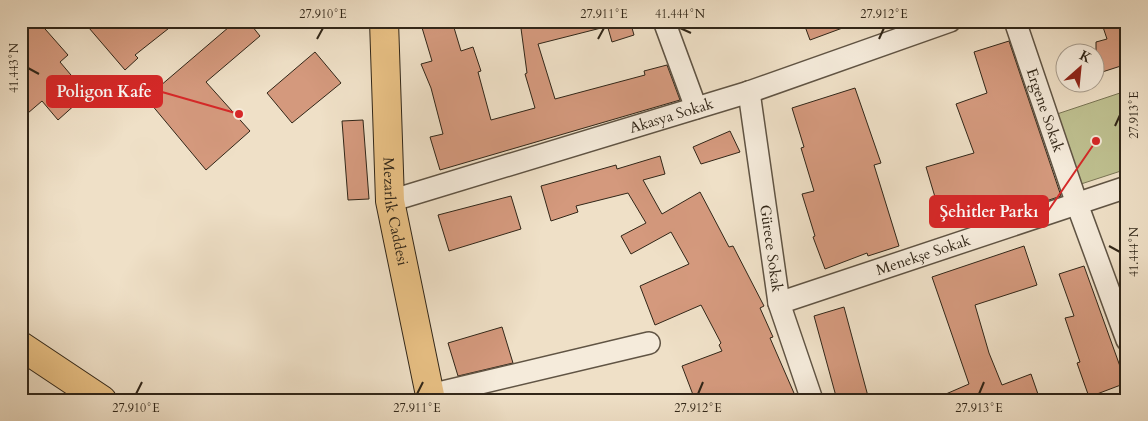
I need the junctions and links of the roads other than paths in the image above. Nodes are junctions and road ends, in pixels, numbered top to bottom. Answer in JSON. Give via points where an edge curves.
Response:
{"nodes":[{"id":1,"x":384,"y":21,"type":"edge"},
{"id":2,"x":664,"y":21,"type":"edge"},
{"id":3,"x":950,"y":21,"type":"edge"},
{"id":4,"x":1015,"y":21,"type":"edge"},
{"id":5,"x":749,"y":92,"type":"junction"},
{"id":6,"x":696,"y":108,"type":"junction"},
{"id":7,"x":1127,"y":187,"type":"edge"},
{"id":8,"x":390,"y":201,"type":"junction"},
{"id":9,"x":1077,"y":204,"type":"junction"},
{"id":10,"x":779,"y":303,"type":"junction"},
{"id":11,"x":1127,"y":340,"type":"edge"},
{"id":12,"x":649,"y":343,"type":"dead end"},
{"id":13,"x":21,"y":346,"type":"edge"},
{"id":14,"x":430,"y":397,"type":"edge"},
{"id":15,"x":102,"y":400,"type":"edge"},
{"id":16,"x":812,"y":400,"type":"edge"}],
"edges":[{"from":1,"to":8,"type":"main road","name":"Mezarlık Caddesi"},
{"from":2,"to":6,"type":"street"},
{"from":3,"to":5,"type":"street","name":"Akasya Sokak"},
{"from":4,"to":9,"type":"street","name":"Ergene Sokak"},
{"from":5,"to":6,"type":"street","name":"Akasya Sokak"},
{"from":5,"to":10,"type":"street","name":"Gürece Sokak"},
{"from":6,"to":8,"type":"street","name":"Akasya Sokak"},
{"from":7,"to":9,"type":"street","name":"Menekşe Sokak"},
{"from":8,"to":14,"type":"main road","name":"Mezarlık Caddesi"},
{"from":9,"to":10,"type":"street","name":"Menekşe Sokak"},
{"from":9,"to":11,"type":"street","name":"Ergene Sokak"},
{"from":10,"to":16,"type":"street","name":"Gürece Sokak"},
{"from":12,"to":14,"type":"street"},
{"from":13,"to":15,"type":"main road"}]}
